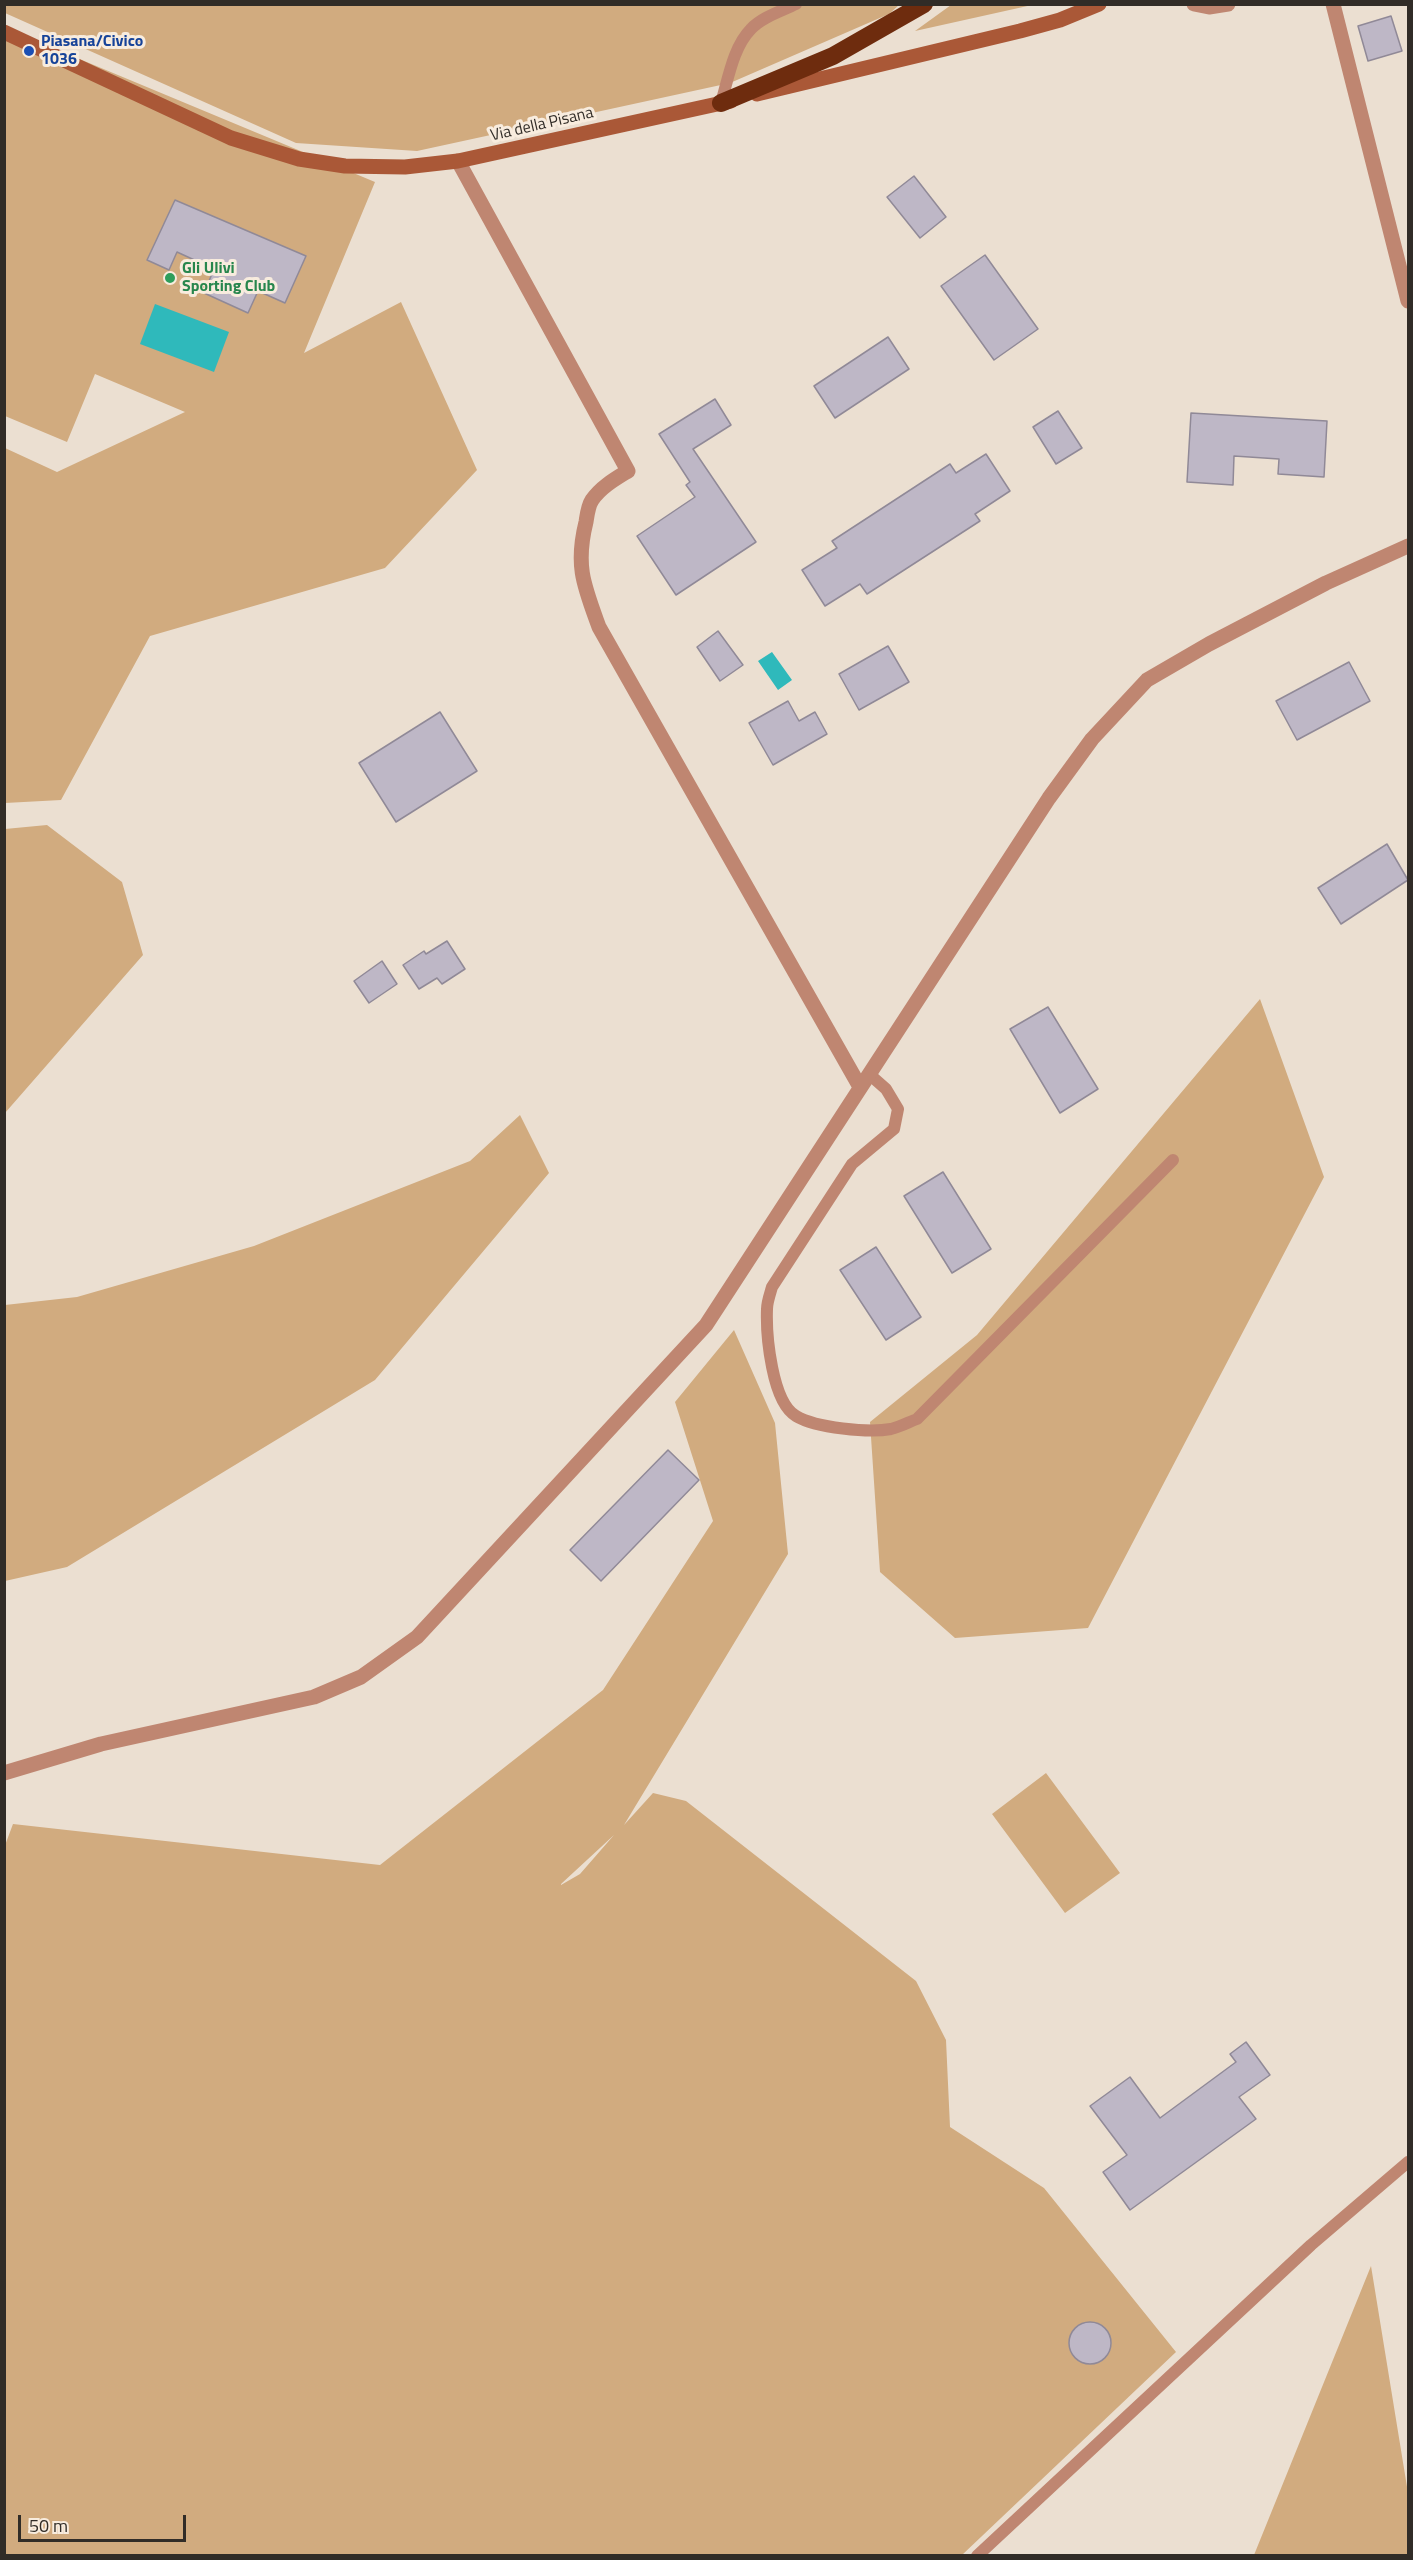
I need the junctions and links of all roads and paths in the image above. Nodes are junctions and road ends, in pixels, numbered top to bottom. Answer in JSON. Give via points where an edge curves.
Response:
{"nodes":[{"id":1,"x":796,"y":4,"type":"edge"},
{"id":2,"x":924,"y":4,"type":"edge"},
{"id":3,"x":1099,"y":4,"type":"edge"},
{"id":4,"x":1194,"y":4,"type":"edge"},
{"id":5,"x":1228,"y":4,"type":"edge"},
{"id":6,"x":1333,"y":4,"type":"edge"},
{"id":7,"x":4,"y":32,"type":"edge"},
{"id":8,"x":721,"y":104,"type":"junction"},
{"id":9,"x":458,"y":161,"type":"junction"},
{"id":10,"x":1408,"y":301,"type":"edge"},
{"id":11,"x":1408,"y":546,"type":"edge"},
{"id":12,"x":869,"y":1074,"type":"junction"},
{"id":13,"x":861,"y":1087,"type":"junction"},
{"id":14,"x":1173,"y":1160,"type":"dead end"},
{"id":15,"x":4,"y":1773,"type":"edge"},
{"id":16,"x":1408,"y":2162,"type":"edge"},
{"id":17,"x":977,"y":2556,"type":"edge"}],
"edges":[{"from":1,"to":8,"type":"lane","via":[[751,29],[739,47]]},
{"from":2,"to":8,"type":"highway","via":[[833,56]]},
{"from":3,"to":8,"type":"main road","name":"Via della Pisana","via":[[1020,32]]},
{"from":4,"to":5,"type":"street","via":[[1209,8]]},
{"from":6,"to":10,"type":"street"},
{"from":7,"to":9,"type":"main road","name":"Via della Pisana","via":[[209,128],[267,150],[345,166]]},
{"from":8,"to":9,"type":"main road","name":"Via della Pisana"},
{"from":9,"to":13,"type":"street","via":[[628,471],[591,501],[579,557],[583,583],[599,627]]},
{"from":11,"to":12,"type":"street","via":[[1326,583],[1147,680],[1092,739],[1049,798]]},
{"from":12,"to":13,"type":"street"},
{"from":12,"to":14,"type":"lane","via":[[886,1089],[898,1109],[894,1129],[852,1164],[772,1287],[767,1308],[771,1359],[781,1400],[796,1416],[819,1424],[854,1430],[890,1429],[917,1419]]},
{"from":13,"to":15,"type":"street","via":[[706,1325],[417,1637],[361,1677],[314,1697],[101,1744]]},
{"from":16,"to":17,"type":"lane","via":[[1311,2245]]}]}
